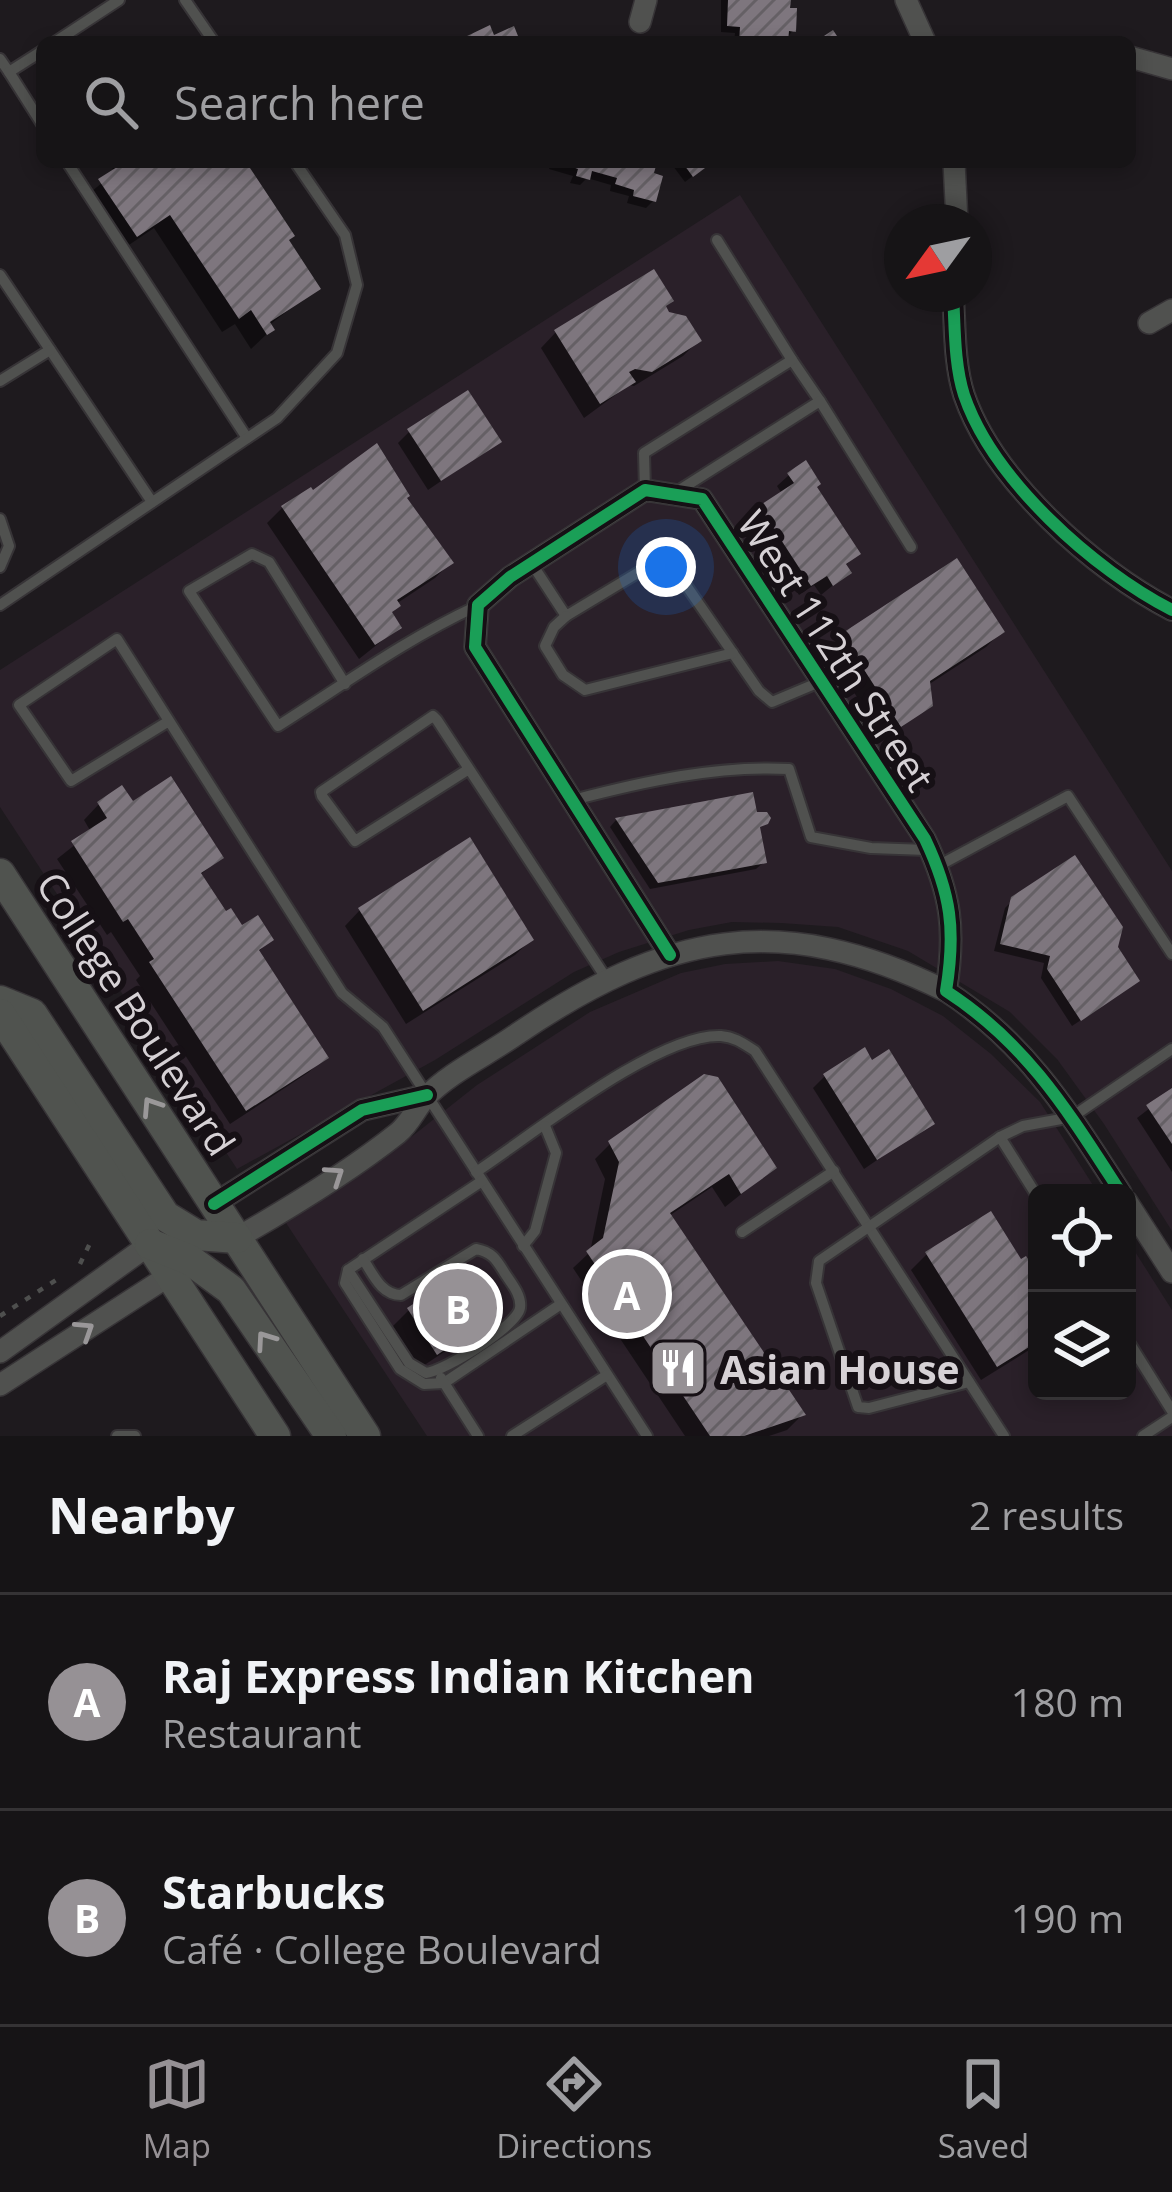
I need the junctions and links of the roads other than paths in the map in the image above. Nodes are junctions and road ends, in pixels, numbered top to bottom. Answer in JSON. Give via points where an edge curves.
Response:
{"nodes":[{"id":1,"x":119,"y":0,"type":"edge"},
{"id":2,"x":185,"y":0,"type":"edge"},
{"id":3,"x":906,"y":0,"type":"edge"},
{"id":4,"x":64,"y":36,"type":"edge"},
{"id":5,"x":210,"y":36,"type":"edge"},
{"id":6,"x":923,"y":36,"type":"edge"},
{"id":7,"x":36,"y":55,"type":"edge"},
{"id":8,"x":0,"y":59,"type":"edge"},
{"id":9,"x":1136,"y":59,"type":"edge"},
{"id":10,"x":1172,"y":69,"type":"edge"},
{"id":11,"x":9,"y":73,"type":"junction"},
{"id":12,"x":36,"y":115,"type":"edge"},
{"id":13,"x":71,"y":168,"type":"edge"},
{"id":14,"x":299,"y":168,"type":"edge"},
{"id":15,"x":954,"y":168,"type":"edge"},
{"id":16,"x":955,"y":204,"type":"edge"},
{"id":17,"x":717,"y":240,"type":"dead end"},
{"id":18,"x":0,"y":275,"type":"edge"},
{"id":19,"x":1172,"y":310,"type":"edge"},
{"id":20,"x":955,"y":312,"type":"edge"},
{"id":21,"x":1149,"y":323,"type":"dead end"},
{"id":22,"x":50,"y":350,"type":"junction"},
{"id":23,"x":792,"y":360,"type":"junction"},
{"id":24,"x":0,"y":381,"type":"edge"},
{"id":25,"x":820,"y":401,"type":"junction"},
{"id":26,"x":247,"y":438,"type":"junction"},
{"id":27,"x":645,"y":490,"type":"junction"},
{"id":28,"x":674,"y":494,"type":"junction"},
{"id":29,"x":152,"y":502,"type":"junction"},
{"id":30,"x":0,"y":519,"type":"edge"},
{"id":31,"x":911,"y":547,"type":"dead end"},
{"id":32,"x":532,"y":563,"type":"junction"},
{"id":33,"x":0,"y":567,"type":"edge"},
{"id":34,"x":0,"y":605,"type":"edge"},
{"id":35,"x":478,"y":605,"type":"junction"},
{"id":36,"x":1172,"y":610,"type":"edge"},
{"id":37,"x":566,"y":616,"type":"junction"},
{"id":38,"x":733,"y":653,"type":"junction"},
{"id":39,"x":822,"y":681,"type":"junction"},
{"id":40,"x":345,"y":684,"type":"junction"},
{"id":41,"x":169,"y":721,"type":"junction"},
{"id":42,"x":470,"y":769,"type":"junction"},
{"id":43,"x":572,"y":800,"type":"junction"},
{"id":44,"x":934,"y":858,"type":"junction"},
{"id":45,"x":0,"y":874,"type":"edge"},
{"id":46,"x":1172,"y":954,"type":"edge"},
{"id":47,"x":670,"y":955,"type":"junction"},
{"id":48,"x":606,"y":979,"type":"junction"},
{"id":49,"x":946,"y":991,"type":"junction"},
{"id":50,"x":0,"y":1001,"type":"edge"},
{"id":51,"x":0,"y":1014,"type":"edge"},
{"id":52,"x":1172,"y":1049,"type":"edge"},
{"id":53,"x":427,"y":1095,"type":"junction"},
{"id":54,"x":1072,"y":1117,"type":"junction"},
{"id":55,"x":545,"y":1126,"type":"junction"},
{"id":56,"x":1000,"y":1137,"type":"junction"},
{"id":57,"x":834,"y":1171,"type":"junction"},
{"id":58,"x":479,"y":1176,"type":"junction"},
{"id":59,"x":1029,"y":1184,"type":"edge"},
{"id":60,"x":1115,"y":1184,"type":"edge"},
{"id":61,"x":214,"y":1204,"type":"junction"},
{"id":62,"x":1136,"y":1216,"type":"edge"},
{"id":63,"x":868,"y":1223,"type":"junction"},
{"id":64,"x":742,"y":1232,"type":"dead end"},
{"id":65,"x":237,"y":1238,"type":"junction"},
{"id":66,"x":150,"y":1244,"type":"junction"},
{"id":67,"x":523,"y":1246,"type":"junction"},
{"id":68,"x":363,"y":1259,"type":"junction"},
{"id":69,"x":1172,"y":1271,"type":"edge"},
{"id":70,"x":170,"y":1275,"type":"junction"},
{"id":71,"x":562,"y":1304,"type":"junction"},
{"id":72,"x":0,"y":1352,"type":"edge"},
{"id":73,"x":1136,"y":1354,"type":"edge"},
{"id":74,"x":608,"y":1375,"type":"junction"},
{"id":75,"x":440,"y":1378,"type":"junction"},
{"id":76,"x":969,"y":1382,"type":"junction"},
{"id":77,"x":0,"y":1385,"type":"edge"},
{"id":78,"x":1172,"y":1414,"type":"edge"},
{"id":79,"x":117,"y":1436,"type":"edge"},
{"id":80,"x":135,"y":1436,"type":"edge"},
{"id":81,"x":275,"y":1436,"type":"edge"},
{"id":82,"x":331,"y":1436,"type":"edge"},
{"id":83,"x":365,"y":1436,"type":"edge"},
{"id":84,"x":478,"y":1436,"type":"edge"},
{"id":85,"x":512,"y":1436,"type":"edge"},
{"id":86,"x":646,"y":1436,"type":"edge"},
{"id":87,"x":1004,"y":1436,"type":"edge"},
{"id":88,"x":1143,"y":1436,"type":"edge"}],
"edges":[{"from":1,"to":4,"type":"lane"},
{"from":2,"to":5,"type":"lane"},
{"from":3,"to":6,"type":"street"},
{"from":7,"to":11,"type":"lane"},
{"from":8,"to":11,"type":"lane"},
{"from":9,"to":10,"type":"street"},
{"from":11,"to":12,"type":"lane"},
{"from":13,"to":26,"type":"lane"},
{"from":14,"to":26,"type":"lane","via":[[345,235],[356,285],[337,353],[277,418]]},
{"from":15,"to":16,"type":"street"},
{"from":17,"to":23,"type":"lane"},
{"from":18,"to":22,"type":"lane"},
{"from":19,"to":21,"type":"street"},
{"from":20,"to":36,"type":"street","via":[[964,394],[1022,490],[1108,570]]},
{"from":22,"to":24,"type":"lane"},
{"from":22,"to":29,"type":"lane"},
{"from":23,"to":25,"type":"lane"},
{"from":23,"to":27,"type":"lane","via":[[644,453]]},
{"from":25,"to":28,"type":"lane"},
{"from":25,"to":31,"type":"lane"},
{"from":26,"to":29,"type":"lane"},
{"from":27,"to":28,"type":"street","name":"West 112th Street"},
{"from":27,"to":32,"type":"street"},
{"from":28,"to":39,"type":"street","name":"West 112th Street","via":[[702,499]]},
{"from":29,"to":34,"type":"lane"},
{"from":30,"to":33,"type":"lane","via":[[9,546]]},
{"from":32,"to":35,"type":"street"},
{"from":32,"to":37,"type":"lane"},
{"from":35,"to":40,"type":"lane"},
{"from":35,"to":43,"type":"street","via":[[475,647]]},
{"from":37,"to":38,"type":"lane","via":[[668,559]]},
{"from":37,"to":38,"type":"lane","via":[[545,646],[563,676],[585,690]]},
{"from":38,"to":39,"type":"lane","via":[[772,702]]},
{"from":39,"to":44,"type":"street","name":"West 112th Street"},
{"from":40,"to":40,"type":"lane","via":[[278,726],[189,591],[252,554],[269,562]]},
{"from":41,"to":41,"type":"lane","via":[[117,639],[19,705],[71,781]]},
{"from":41,"to":53,"type":"lane","via":[[342,992],[382,1027]]},
{"from":42,"to":42,"type":"lane","via":[[433,716],[321,792],[355,842]]},
{"from":42,"to":48,"type":"lane"},
{"from":43,"to":44,"type":"lane","via":[[750,767],[788,770],[811,837]]},
{"from":43,"to":47,"type":"street"},
{"from":44,"to":46,"type":"lane","via":[[1068,796]]},
{"from":44,"to":49,"type":"street","name":"West 112th Street","via":[[953,945]]},
{"from":61,"to":45,"type":"main road","name":"College Boulevard","one_way":true},
{"from":47,"to":48,"type":"street"},
{"from":47,"to":49,"type":"street","via":[[755,941],[816,945],[884,962]]},
{"from":48,"to":53,"type":"street"},
{"from":49,"to":54,"type":"street","via":[[1018,1047]]},
{"from":50,"to":65,"type":"main road","via":[[32,1014],[165,1216],[196,1235]]},
{"from":51,"to":66,"type":"main road"},
{"from":52,"to":54,"type":"lane"},
{"from":53,"to":58,"type":"lane"},
{"from":53,"to":61,"type":"street","via":[[362,1110]]},
{"from":65,"to":53,"type":"street","one_way":true,"via":[[402,1130]]},
{"from":54,"to":56,"type":"lane"},
{"from":54,"to":60,"type":"street"},
{"from":55,"to":57,"type":"lane","via":[[631,1066],[720,1036],[755,1052]]},
{"from":55,"to":58,"type":"lane"},
{"from":55,"to":67,"type":"lane","via":[[556,1153],[535,1231]]},
{"from":56,"to":59,"type":"lane"},
{"from":56,"to":63,"type":"lane"},
{"from":57,"to":63,"type":"lane"},
{"from":57,"to":64,"type":"lane"},
{"from":58,"to":67,"type":"lane"},
{"from":58,"to":68,"type":"lane"},
{"from":61,"to":65,"type":"main road","name":"College Boulevard"},
{"from":62,"to":69,"type":"street"},
{"from":63,"to":76,"type":"lane"},
{"from":63,"to":76,"type":"lane","via":[[823,1256],[814,1273],[855,1404],[869,1408]]},
{"from":65,"to":83,"type":"main road","name":"College Boulevard"},
{"from":66,"to":70,"type":"main road"},
{"from":66,"to":72,"type":"street"},
{"from":82,"to":66,"type":"main road","one_way":true,"via":[[231,1290]]},
{"from":67,"to":71,"type":"lane"},
{"from":68,"to":75,"type":"lane","via":[[345,1283],[400,1369],[424,1384]]},
{"from":68,"to":75,"type":"lane","via":[[381,1287],[401,1295],[476,1249],[496,1258],[520,1298],[516,1317]]},
{"from":77,"to":70,"type":"street","one_way":true},
{"from":70,"to":81,"type":"main road"},
{"from":71,"to":74,"type":"lane"},
{"from":71,"to":75,"type":"lane"},
{"from":73,"to":78,"type":"lane"},
{"from":74,"to":85,"type":"lane"},
{"from":74,"to":86,"type":"lane"},
{"from":75,"to":84,"type":"lane"},
{"from":76,"to":87,"type":"lane"},
{"from":78,"to":88,"type":"lane"},
{"from":79,"to":80,"type":"lane"}]}
